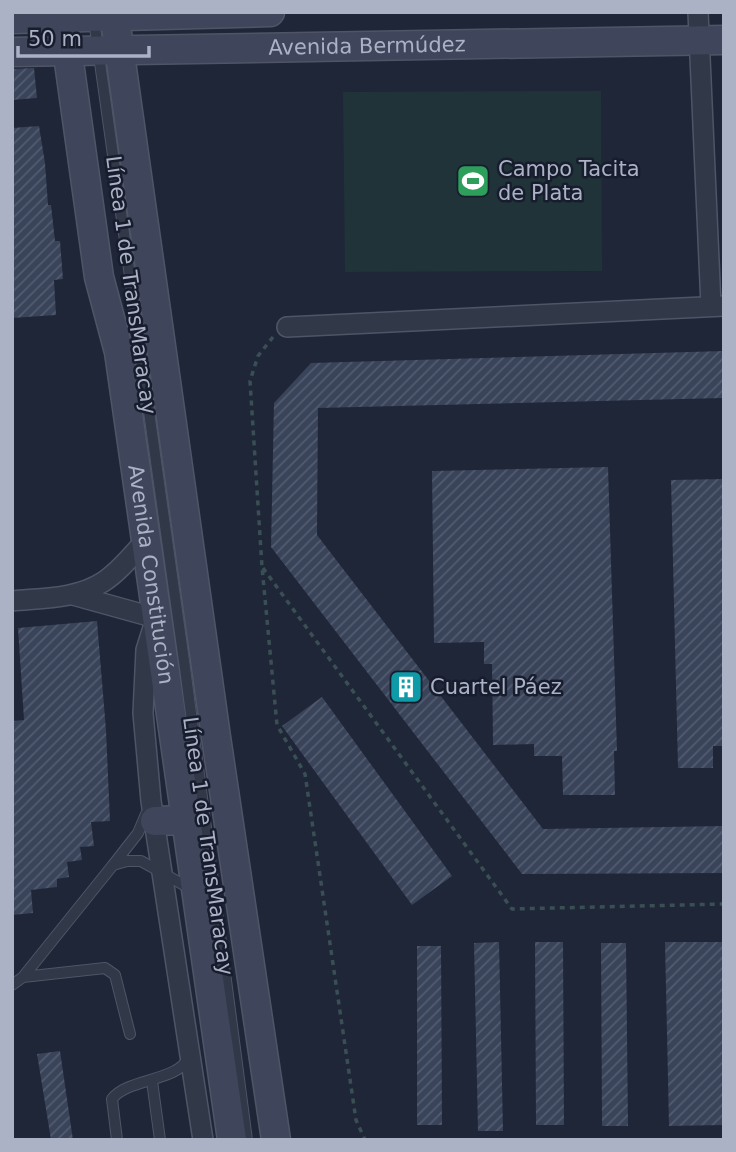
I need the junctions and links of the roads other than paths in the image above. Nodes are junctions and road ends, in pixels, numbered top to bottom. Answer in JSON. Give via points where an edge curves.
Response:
{"nodes":[{"id":1,"x":270,"y":12,"type":"edge"},
{"id":2,"x":698,"y":12,"type":"edge"},
{"id":3,"x":204,"y":13,"type":"edge"},
{"id":4,"x":104,"y":14,"type":"edge"},
{"id":5,"x":63,"y":15,"type":"edge"},
{"id":6,"x":12,"y":19,"type":"edge"},
{"id":7,"x":712,"y":41,"type":"edge"},
{"id":8,"x":109,"y":51,"type":"junction"},
{"id":9,"x":12,"y":52,"type":"edge"},
{"id":10,"x":68,"y":52,"type":"junction"},
{"id":11,"x":718,"y":306,"type":"edge"},
{"id":12,"x":288,"y":327,"type":"road end"},
{"id":13,"x":146,"y":540,"type":"junction"},
{"id":14,"x":73,"y":595,"type":"junction"},
{"id":15,"x":12,"y":601,"type":"edge"},
{"id":16,"x":156,"y":618,"type":"junction"},
{"id":17,"x":153,"y":811,"type":"junction"},
{"id":18,"x":188,"y":820,"type":"junction"},
{"id":19,"x":113,"y":865,"type":"junction"},
{"id":20,"x":162,"y":872,"type":"junction"},
{"id":21,"x":198,"y":893,"type":"junction"},
{"id":22,"x":23,"y":977,"type":"junction"},
{"id":23,"x":12,"y":985,"type":"edge"},
{"id":24,"x":130,"y":1034,"type":"dead end"},
{"id":25,"x":190,"y":1054,"type":"junction"},
{"id":26,"x":152,"y":1081,"type":"junction"},
{"id":27,"x":272,"y":1109,"type":"junction"},
{"id":28,"x":117,"y":1140,"type":"edge"},
{"id":29,"x":160,"y":1140,"type":"edge"},
{"id":30,"x":204,"y":1140,"type":"edge"},
{"id":31,"x":232,"y":1140,"type":"edge"},
{"id":32,"x":247,"y":1140,"type":"edge"},
{"id":33,"x":276,"y":1140,"type":"edge"},
{"id":34,"x":284,"y":1140,"type":"edge"}],
"edges":[{"from":1,"to":3,"type":"street","name":"Avenida Bermúdez"},
{"from":2,"to":7,"type":"street"},
{"from":3,"to":4,"type":"street","name":"Avenida Bermúdez"},
{"from":4,"to":5,"type":"street","name":"Avenida Bermúdez"},
{"from":4,"to":8,"type":"street","name":"Avenida Constitución"},
{"from":5,"to":6,"type":"street","name":"Avenida Bermúdez"},
{"from":5,"to":10,"type":"street","name":"Avenida Constitución"},
{"from":7,"to":8,"type":"street","name":"Avenida Bermúdez"},
{"from":7,"to":11,"type":"street"},
{"from":8,"to":10,"type":"street","name":"Avenida Bermúdez"},
{"from":8,"to":27,"type":"street","name":"Avenida Constitución","via":[[166,390]]},
{"from":8,"to":32,"type":"lane","name":"Línea 1 de TransMaracay"},
{"from":9,"to":10,"type":"street","name":"Avenida Bermúdez"},
{"from":10,"to":13,"type":"street","name":"Avenida Constitución","via":[[99,277],[118,352]]},
{"from":11,"to":12,"type":"street"},
{"from":13,"to":14,"type":"street","via":[[103,582]]},
{"from":13,"to":16,"type":"street","name":"Avenida Constitución"},
{"from":14,"to":15,"type":"street"},
{"from":14,"to":16,"type":"street"},
{"from":16,"to":17,"type":"street","via":[[146,650],[143,713]]},
{"from":16,"to":18,"type":"street","name":"Avenida Constitución"},
{"from":17,"to":18,"type":"street"},
{"from":17,"to":19,"type":"lane"},
{"from":17,"to":20,"type":"street"},
{"from":18,"to":21,"type":"street","name":"Avenida Constitución"},
{"from":19,"to":20,"type":"lane","via":[[141,861]]},
{"from":19,"to":22,"type":"lane"},
{"from":20,"to":21,"type":"lane"},
{"from":20,"to":25,"type":"street"},
{"from":21,"to":31,"type":"street","name":"Avenida Constitución"},
{"from":22,"to":23,"type":"lane"},
{"from":22,"to":24,"type":"lane","via":[[105,968],[115,975]]},
{"from":25,"to":26,"type":"lane","via":[[187,1062]]},
{"from":25,"to":30,"type":"street"},
{"from":26,"to":28,"type":"lane","via":[[123,1088],[112,1099]]},
{"from":26,"to":29,"type":"lane"},
{"from":27,"to":33,"type":"street","name":"Avenida Constitución"},
{"from":27,"to":34,"type":"street"}]}
